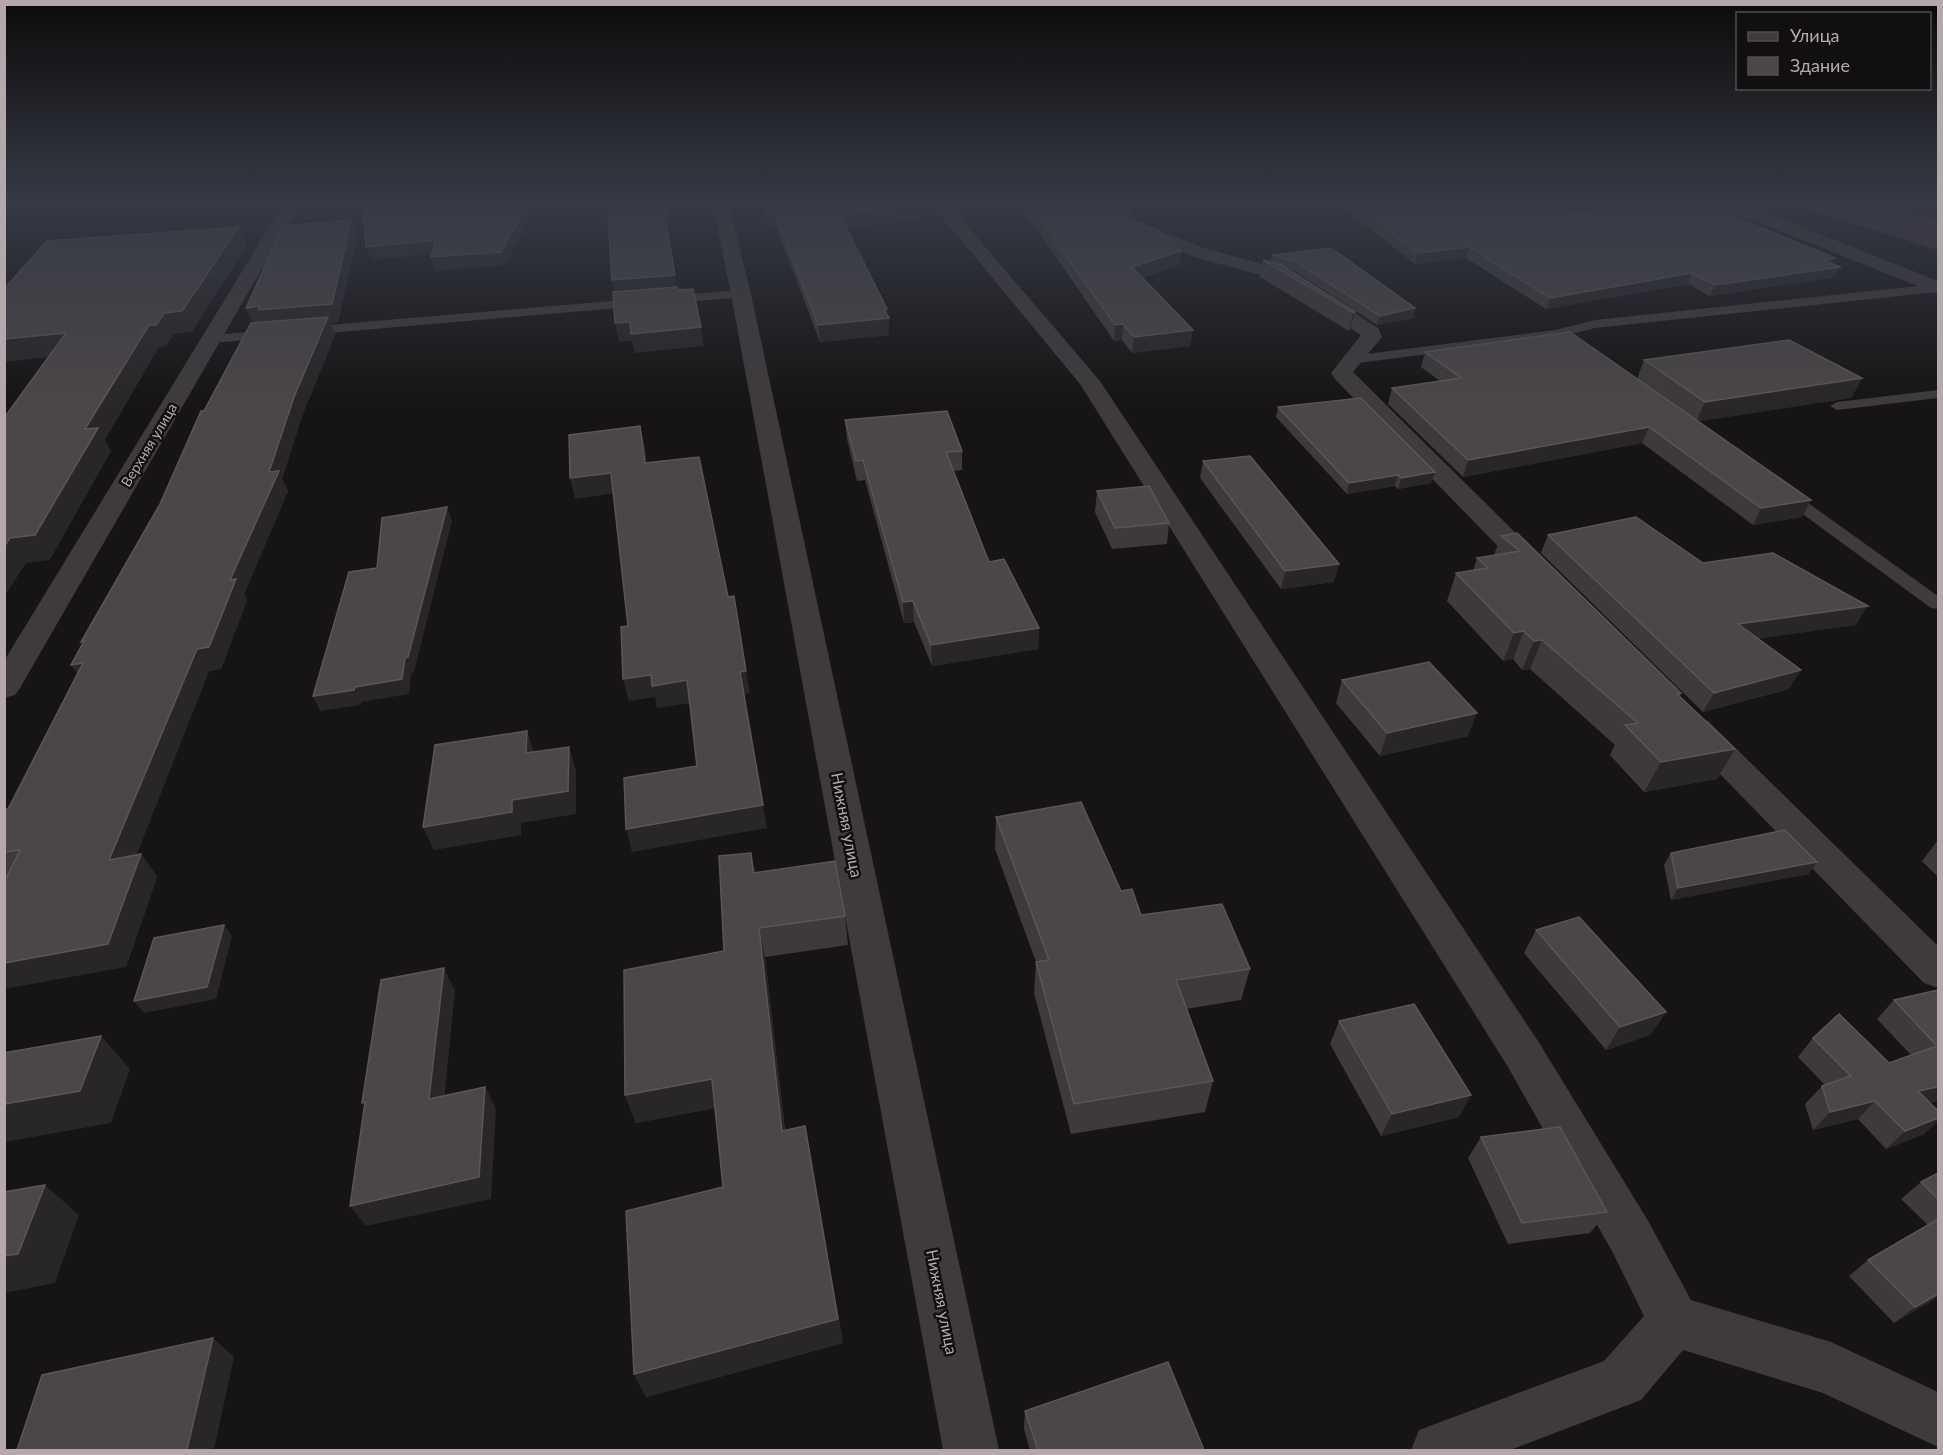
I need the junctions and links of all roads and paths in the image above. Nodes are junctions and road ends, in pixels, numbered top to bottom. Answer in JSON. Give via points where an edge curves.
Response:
{"nodes":[{"id":1,"x":253,"y":269,"type":"edge"},
{"id":2,"x":735,"y":269,"type":"edge"},
{"id":3,"x":994,"y":269,"type":"edge"},
{"id":4,"x":1259,"y":269,"type":"edge"},
{"id":5,"x":1891,"y":269,"type":"edge"},
{"id":6,"x":1938,"y":288,"type":"edge"},
{"id":7,"x":741,"y":294,"type":"junction"},
{"id":8,"x":1559,"y":333,"type":"junction"},
{"id":9,"x":212,"y":339,"type":"junction"},
{"id":10,"x":1579,"y":346,"type":"edge"},
{"id":11,"x":1350,"y":360,"type":"junction"},
{"id":12,"x":1938,"y":394,"type":"edge"},
{"id":13,"x":1838,"y":406,"type":"edge"},
{"id":14,"x":1774,"y":486,"type":"edge"},
{"id":15,"x":1550,"y":583,"type":"edge"},
{"id":16,"x":1938,"y":604,"type":"edge"},
{"id":17,"x":4,"y":688,"type":"edge"},
{"id":18,"x":1677,"y":710,"type":"edge"},
{"id":19,"x":1938,"y":971,"type":"edge"},
{"id":20,"x":1674,"y":1321,"type":"junction"},
{"id":21,"x":1938,"y":1420,"type":"edge"},
{"id":22,"x":971,"y":1450,"type":"edge"},
{"id":23,"x":1439,"y":1450,"type":"edge"}],
"edges":[{"from":1,"to":9,"type":"street","name":"Верхняя улица"},
{"from":2,"to":7,"type":"street","name":"Нижняя улица"},
{"from":3,"to":20,"type":"street","via":[[1089,381],[1523,1054],[1630,1236]]},
{"from":4,"to":11,"type":"street","via":[[1285,276],[1371,332],[1372,337]]},
{"from":5,"to":6,"type":"street"},
{"from":6,"to":8,"type":"lane","via":[[1595,324]]},
{"from":7,"to":9,"type":"lane"},
{"from":7,"to":22,"type":"street","name":"Нижняя улица"},
{"from":8,"to":10,"type":"lane"},
{"from":8,"to":11,"type":"lane"},
{"from":9,"to":17,"type":"street","name":"Верхняя улица"},
{"from":11,"to":15,"type":"street","via":[[1342,373],[1356,389]]},
{"from":12,"to":13,"type":"lane"},
{"from":14,"to":16,"type":"lane"},
{"from":18,"to":19,"type":"street"},
{"from":20,"to":21,"type":"street","via":[[1831,1369]]},
{"from":20,"to":23,"type":"street","via":[[1622,1381]]}]}
